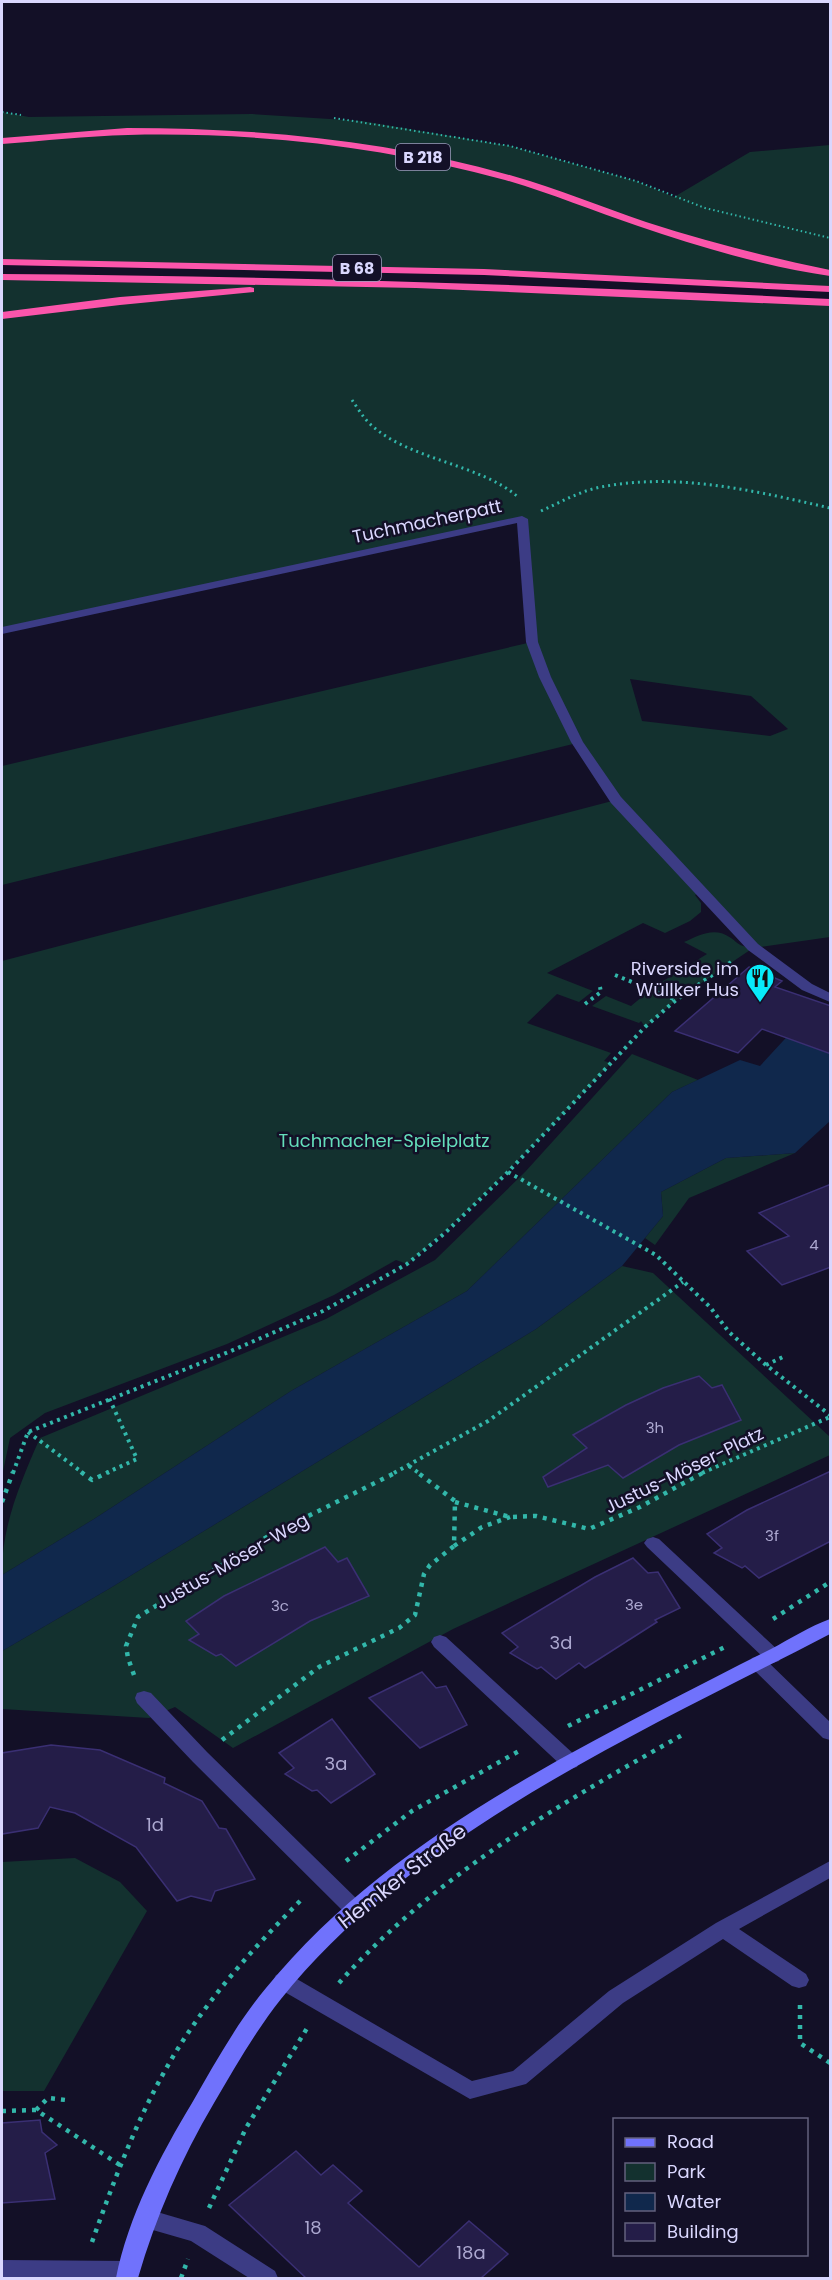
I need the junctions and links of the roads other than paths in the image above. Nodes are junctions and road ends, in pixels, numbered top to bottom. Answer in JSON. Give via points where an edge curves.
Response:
{"nodes":[{"id":1,"x":2,"y":141,"type":"edge"},
{"id":2,"x":2,"y":262,"type":"edge"},
{"id":3,"x":831,"y":273,"type":"edge"},
{"id":4,"x":2,"y":277,"type":"edge"},
{"id":5,"x":347,"y":282,"type":"junction"},
{"id":6,"x":831,"y":289,"type":"edge"},
{"id":7,"x":831,"y":303,"type":"edge"},
{"id":8,"x":2,"y":316,"type":"edge"},
{"id":9,"x":2,"y":631,"type":"edge"},
{"id":10,"x":831,"y":998,"type":"edge"},
{"id":11,"x":653,"y":1543,"type":"dead end"},
{"id":12,"x":831,"y":1626,"type":"edge"},
{"id":13,"x":440,"y":1642,"type":"dead end"},
{"id":14,"x":766,"y":1660,"type":"junction"},
{"id":15,"x":144,"y":1698,"type":"road end"},
{"id":16,"x":831,"y":1733,"type":"edge"},
{"id":17,"x":570,"y":1762,"type":"junction"},
{"id":18,"x":831,"y":1869,"type":"edge"},
{"id":19,"x":355,"y":1910,"type":"junction"},
{"id":20,"x":723,"y":1929,"type":"junction"},
{"id":21,"x":799,"y":1980,"type":"road end"},
{"id":22,"x":284,"y":1981,"type":"junction"},
{"id":23,"x":147,"y":2219,"type":"junction"},
{"id":24,"x":2,"y":2270,"type":"edge"},
{"id":25,"x":128,"y":2275,"type":"edge"},
{"id":26,"x":267,"y":2278,"type":"edge"}],
"edges":[{"from":1,"to":3,"type":"highway","number":"B 218","via":[[196,133],[259,135],[367,147],[488,172],[683,237]]},
{"from":2,"to":6,"type":"highway","number":"B 68","via":[[496,273]]},
{"from":4,"to":5,"type":"highway","number":"B 68"},
{"from":5,"to":7,"type":"highway","number":"B 68"},
{"from":5,"to":8,"type":"highway","via":[[120,301]]},
{"from":9,"to":10,"type":"street","name":"Tuchmacherpatt","via":[[522,519],[532,642],[577,742],[616,800],[753,948],[807,987]]},
{"from":11,"to":14,"type":"street"},
{"from":12,"to":14,"type":"main road","name":"Hemker Straße"},
{"from":13,"to":17,"type":"street"},
{"from":14,"to":16,"type":"street"},
{"from":14,"to":17,"type":"main road","name":"Hemker Straße"},
{"from":15,"to":19,"type":"street"},
{"from":17,"to":19,"type":"main road","name":"Hemker Straße","via":[[510,1795],[442,1841]]},
{"from":18,"to":20,"type":"street"},
{"from":19,"to":22,"type":"main road","name":"Hemker Straße"},
{"from":20,"to":21,"type":"street"},
{"from":20,"to":22,"type":"street","via":[[616,1997],[519,2078],[470,2090]]},
{"from":22,"to":23,"type":"main road","name":"Hemker Straße","via":[[242,2037],[185,2133]]},
{"from":23,"to":25,"type":"main road","name":"Hemker Straße"},
{"from":23,"to":26,"type":"street","via":[[197,2233]]},
{"from":24,"to":25,"type":"street"}]}
